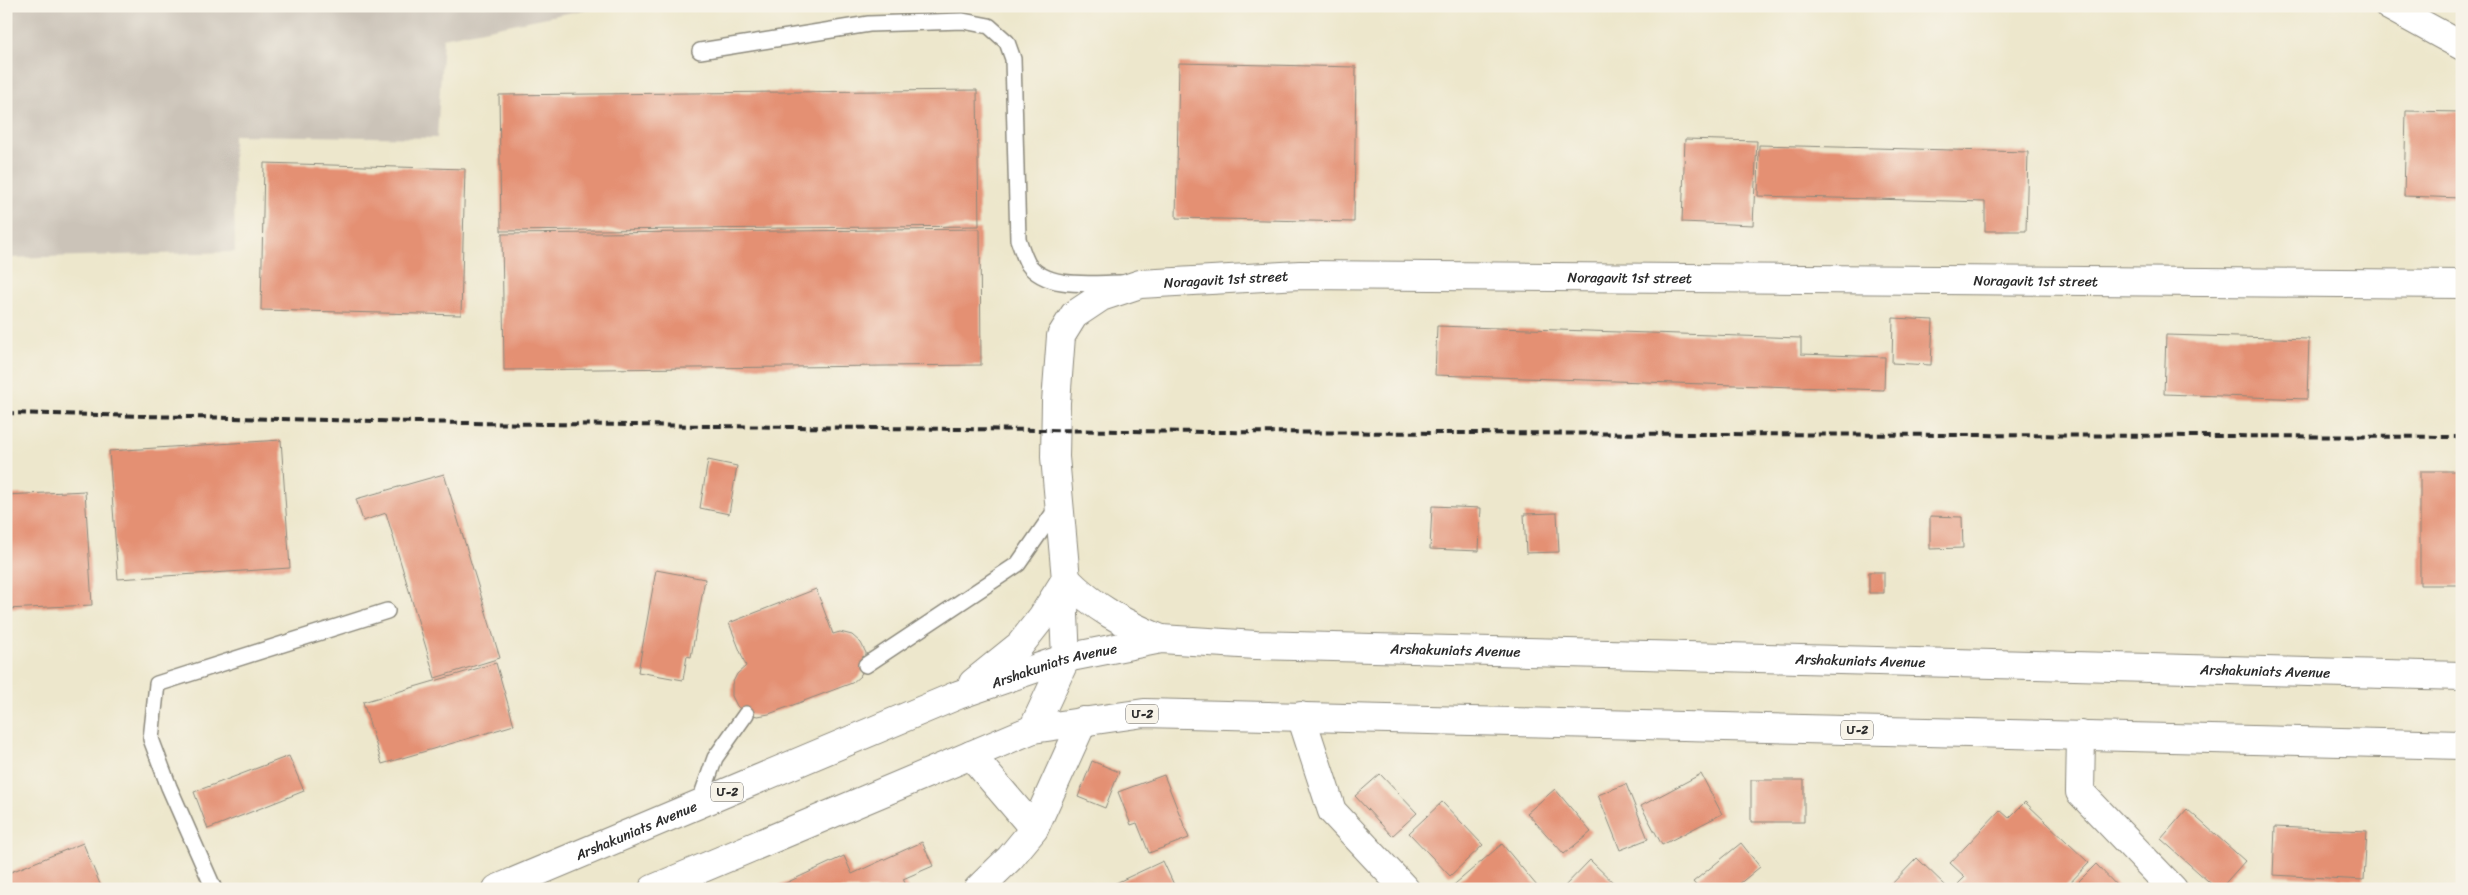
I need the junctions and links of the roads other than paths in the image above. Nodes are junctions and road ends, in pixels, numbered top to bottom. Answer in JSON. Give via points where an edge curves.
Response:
{"nodes":[{"id":1,"x":2389,"y":6,"type":"edge"},
{"id":2,"x":2462,"y":46,"type":"edge"},
{"id":3,"x":700,"y":51,"type":"dead end"},
{"id":4,"x":1140,"y":284,"type":"junction"},
{"id":5,"x":2462,"y":284,"type":"edge"},
{"id":6,"x":1060,"y":504,"type":"junction"},
{"id":7,"x":1066,"y":579,"type":"junction"},
{"id":8,"x":387,"y":611,"type":"dead end"},
{"id":9,"x":1161,"y":639,"type":"junction"},
{"id":10,"x":1066,"y":658,"type":"junction"},
{"id":11,"x":866,"y":665,"type":"dead end"},
{"id":12,"x":2462,"y":676,"type":"edge"},
{"id":13,"x":958,"y":695,"type":"junction"},
{"id":14,"x":746,"y":714,"type":"dead end"},
{"id":15,"x":1301,"y":716,"type":"junction"},
{"id":16,"x":1083,"y":722,"type":"junction"},
{"id":17,"x":1033,"y":729,"type":"junction"},
{"id":18,"x":2081,"y":735,"type":"junction"},
{"id":19,"x":2462,"y":745,"type":"edge"},
{"id":20,"x":971,"y":755,"type":"junction"},
{"id":21,"x":699,"y":803,"type":"junction"},
{"id":22,"x":1034,"y":828,"type":"junction"},
{"id":23,"x":214,"y":889,"type":"edge"},
{"id":24,"x":497,"y":889,"type":"edge"},
{"id":25,"x":653,"y":889,"type":"edge"},
{"id":26,"x":978,"y":889,"type":"edge"},
{"id":27,"x":1405,"y":889,"type":"edge"},
{"id":28,"x":2172,"y":889,"type":"edge"}],
"edges":[{"from":1,"to":2,"type":"main road"},
{"from":3,"to":4,"type":"lane","via":[[869,24],[963,20],[989,26],[1006,42],[1013,59],[1018,239],[1029,265],[1043,276],[1061,282]]},
{"from":4,"to":5,"type":"main road","name":"Noragavit 1st street","via":[[1300,275]]},
{"from":4,"to":6,"type":"main road","name":"Noragavit 1st street","via":[[1100,298],[1074,314],[1061,336],[1055,457]]},
{"from":6,"to":7,"type":"main road","name":"Noragavit 1st street"},
{"from":6,"to":11,"type":"lane","via":[[1018,564]]},
{"from":7,"to":9,"type":"main road","via":[[1112,616]]},
{"from":7,"to":10,"type":"main road","name":"Noragavit 1st street"},
{"from":7,"to":13,"type":"main road","via":[[1020,645]]},
{"from":8,"to":23,"type":"lane","via":[[157,684],[151,739]]},
{"from":9,"to":10,"type":"main road","name":"Arshakuniats Avenue","number":"Մ-2"},
{"from":9,"to":12,"type":"main road","name":"Arshakuniats Avenue","number":"Մ-2","via":[[1256,645]]},
{"from":10,"to":13,"type":"main road","name":"Arshakuniats Avenue","number":"Մ-2"},
{"from":10,"to":17,"type":"main road"},
{"from":13,"to":21,"type":"main road","name":"Arshakuniats Avenue","number":"Մ-2"},
{"from":14,"to":21,"type":"lane","via":[[715,758]]},
{"from":15,"to":16,"type":"main road","number":"Մ-2","via":[[1144,713]]},
{"from":15,"to":18,"type":"main road","number":"Մ-2"},
{"from":15,"to":27,"type":"main road","via":[[1332,811]]},
{"from":16,"to":17,"type":"main road","number":"Մ-2"},
{"from":16,"to":22,"type":"main road"},
{"from":17,"to":20,"type":"main road","number":"Մ-2"},
{"from":18,"to":19,"type":"main road","number":"Մ-2"},
{"from":18,"to":28,"type":"main road","via":[[2080,792]]},
{"from":20,"to":22,"type":"main road"},
{"from":20,"to":25,"type":"main road","number":"Մ-2"},
{"from":21,"to":24,"type":"main road","name":"Arshakuniats Avenue","number":"Մ-2"},
{"from":22,"to":26,"type":"main road","via":[[1010,858]]}]}
